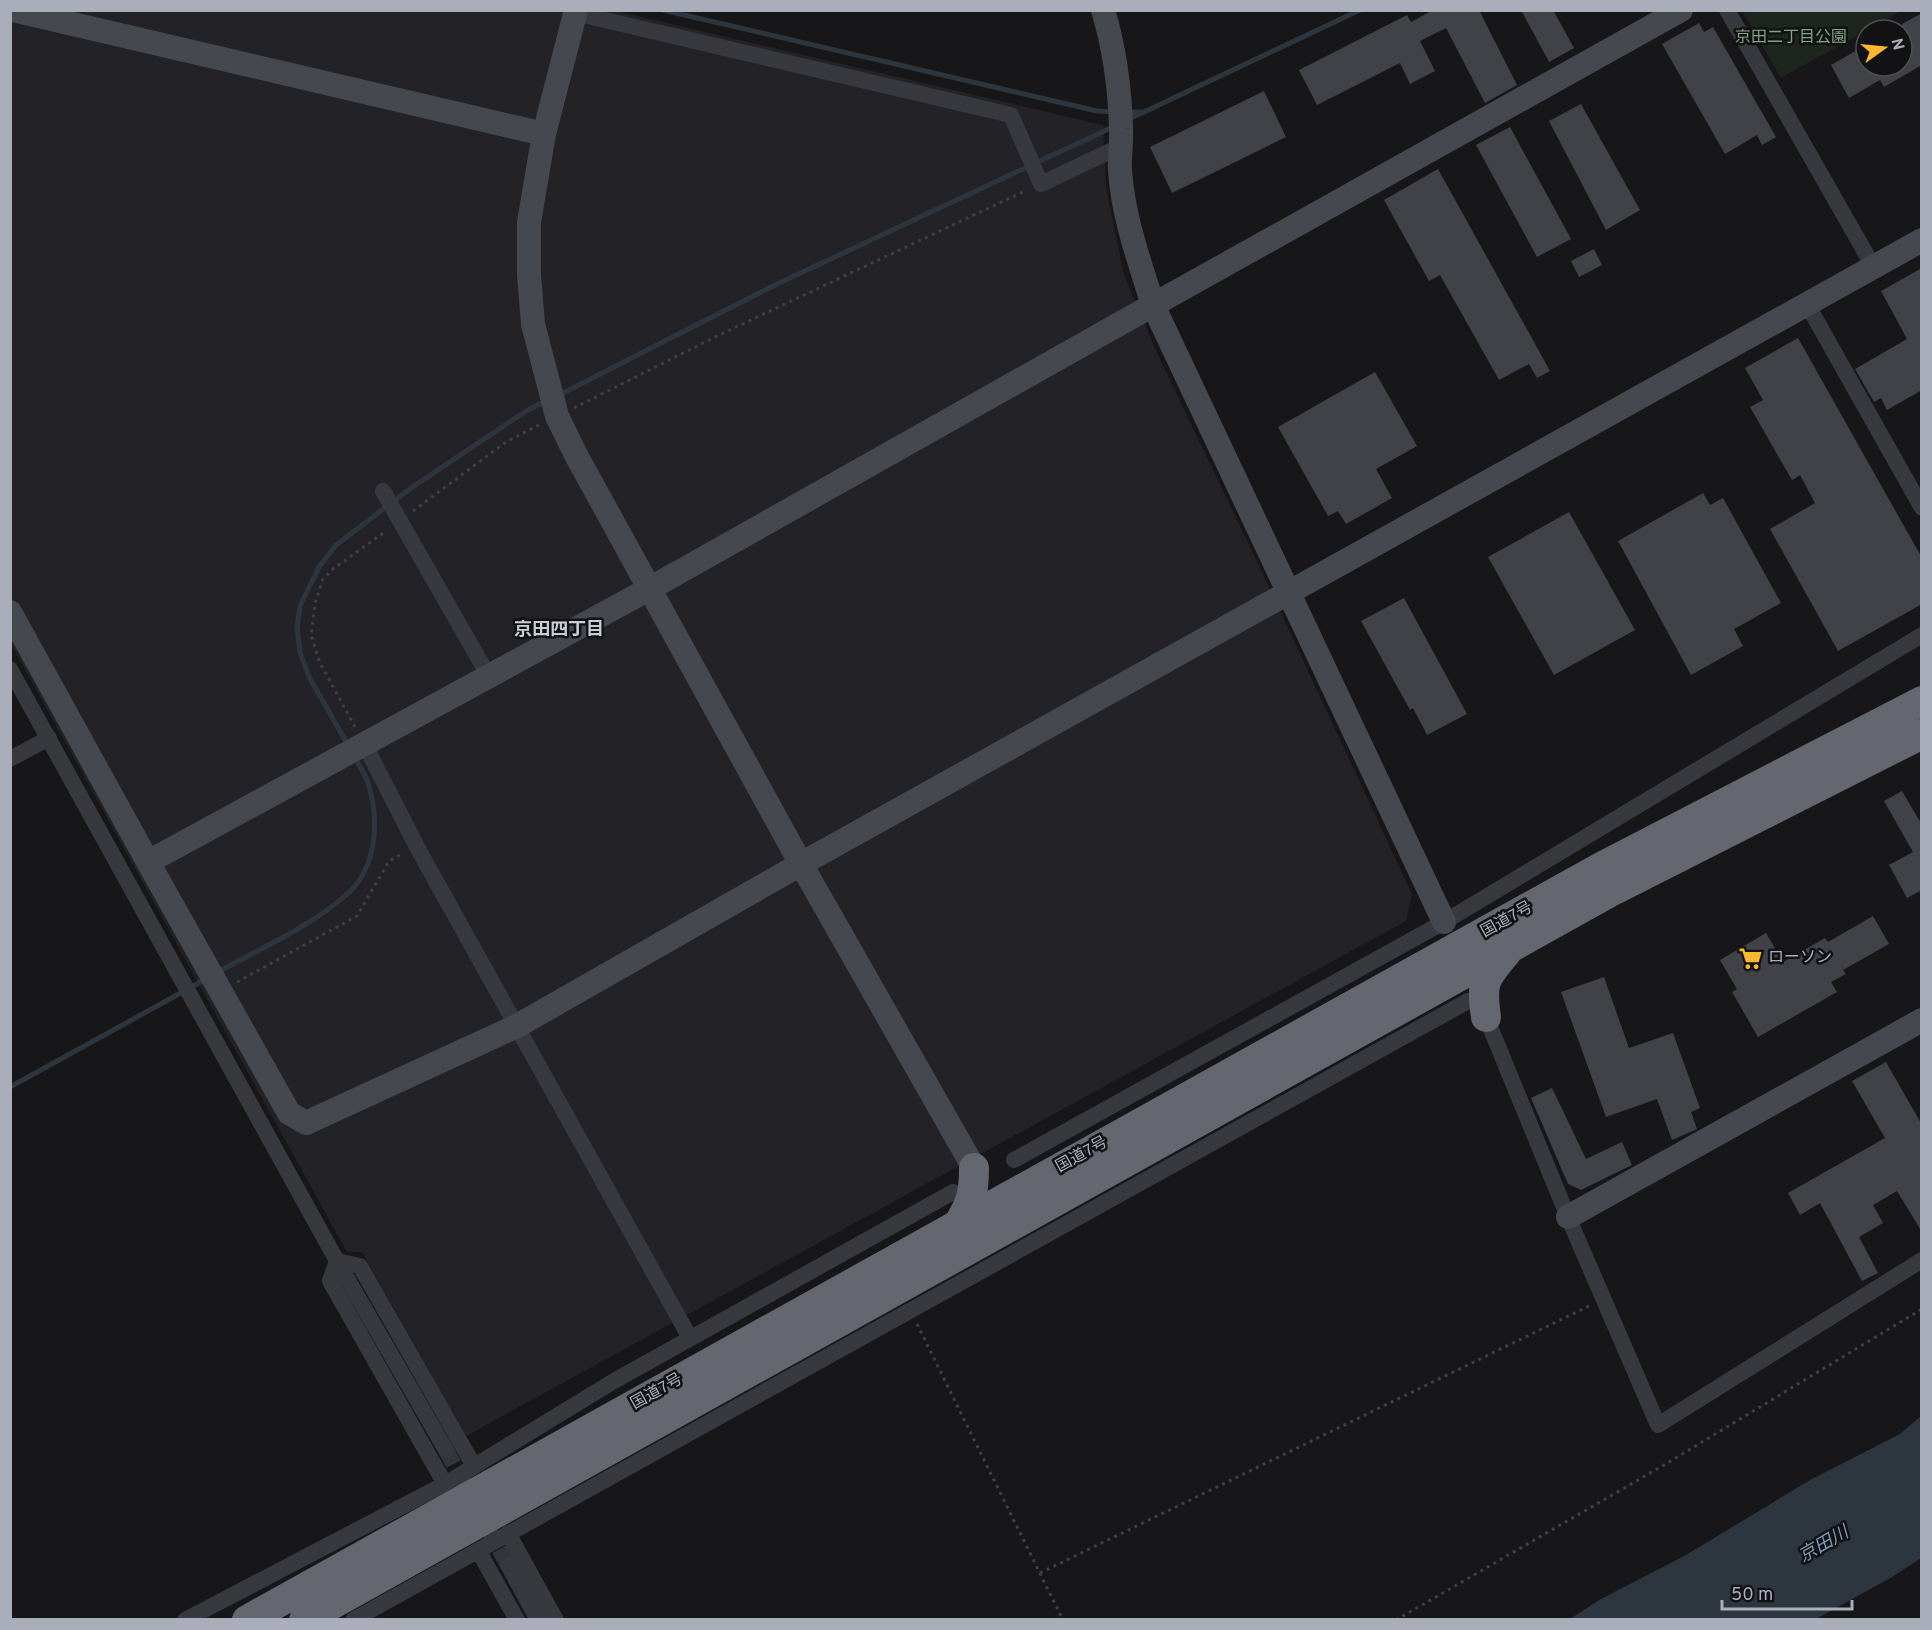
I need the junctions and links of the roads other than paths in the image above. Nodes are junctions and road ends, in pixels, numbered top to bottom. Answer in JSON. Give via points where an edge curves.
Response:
{"nodes":[{"id":1,"x":13,"y":10,"type":"edge"},
{"id":2,"x":1103,"y":10,"type":"edge"},
{"id":3,"x":1681,"y":10,"type":"edge"},
{"id":4,"x":1727,"y":10,"type":"edge"},
{"id":5,"x":576,"y":12,"type":"edge"},
{"id":6,"x":544,"y":134,"type":"junction"},
{"id":7,"x":1121,"y":139,"type":"junction"},
{"id":8,"x":1922,"y":240,"type":"edge"},
{"id":9,"x":1873,"y":266,"type":"junction"},
{"id":10,"x":1807,"y":304,"type":"junction"},
{"id":11,"x":1153,"y":305,"type":"junction"},
{"id":12,"x":383,"y":491,"type":"dead end"},
{"id":13,"x":1922,"y":508,"type":"edge"},
{"id":14,"x":649,"y":590,"type":"junction"},
{"id":15,"x":1289,"y":592,"type":"junction"},
{"id":16,"x":10,"y":612,"type":"edge"},
{"id":17,"x":1922,"y":635,"type":"edge"},
{"id":18,"x":10,"y":669,"type":"edge"},
{"id":19,"x":488,"y":675,"type":"junction"},
{"id":20,"x":1922,"y":700,"type":"edge"},
{"id":21,"x":1922,"y":734,"type":"edge"},
{"id":22,"x":49,"y":738,"type":"junction"},
{"id":23,"x":365,"y":745,"type":"junction"},
{"id":24,"x":10,"y":759,"type":"edge"},
{"id":25,"x":148,"y":862,"type":"junction"},
{"id":26,"x":801,"y":864,"type":"junction"},
{"id":27,"x":1444,"y":922,"type":"junction"},
{"id":28,"x":1508,"y":950,"type":"junction"},
{"id":29,"x":1428,"y":995,"type":"junction"},
{"id":30,"x":1477,"y":1009,"type":"junction"},
{"id":31,"x":1922,"y":1020,"type":"edge"},
{"id":32,"x":517,"y":1026,"type":"junction"},
{"id":33,"x":974,"y":1168,"type":"junction"},
{"id":34,"x":1022,"y":1172,"type":"junction"},
{"id":35,"x":953,"y":1192,"type":"dead end"},
{"id":36,"x":1568,"y":1217,"type":"junction"},
{"id":37,"x":957,"y":1226,"type":"junction"},
{"id":38,"x":1922,"y":1260,"type":"edge"},
{"id":39,"x":337,"y":1261,"type":"junction"},
{"id":40,"x":690,"y":1338,"type":"junction"},
{"id":41,"x":446,"y":1450,"type":"tunnel mouth"},
{"id":42,"x":474,"y":1466,"type":"junction"},
{"id":43,"x":445,"y":1484,"type":"junction"},
{"id":44,"x":508,"y":1533,"type":"junction"},
{"id":45,"x":478,"y":1550,"type":"junction"},
{"id":46,"x":508,"y":1565,"type":"tunnel mouth"},
{"id":47,"x":185,"y":1620,"type":"edge"},
{"id":48,"x":247,"y":1620,"type":"edge"},
{"id":49,"x":304,"y":1620,"type":"edge"},
{"id":50,"x":352,"y":1620,"type":"edge"},
{"id":51,"x":517,"y":1620,"type":"edge"},
{"id":52,"x":538,"y":1620,"type":"edge"},
{"id":53,"x":556,"y":1620,"type":"edge"}],
"edges":[{"from":1,"to":6,"type":"street"},
{"from":2,"to":7,"type":"street","via":[[1120,86]]},
{"from":3,"to":11,"type":"street"},
{"from":4,"to":9,"type":"street"},
{"from":5,"to":6,"type":"street"},
{"from":5,"to":7,"type":"street","via":[[1011,115],[1041,184]]},
{"from":6,"to":14,"type":"street","via":[[529,222],[533,324],[557,416]]},
{"from":7,"to":11,"type":"street","via":[[1126,218]]},
{"from":8,"to":9,"type":"street"},
{"from":9,"to":10,"type":"street"},
{"from":10,"to":13,"type":"street"},
{"from":10,"to":15,"type":"street"},
{"from":11,"to":14,"type":"street"},
{"from":11,"to":15,"type":"street"},
{"from":12,"to":19,"type":"street"},
{"from":14,"to":19,"type":"street"},
{"from":14,"to":26,"type":"street"},
{"from":15,"to":26,"type":"street"},
{"from":15,"to":27,"type":"street"},
{"from":16,"to":25,"type":"street"},
{"from":17,"to":27,"type":"street"},
{"from":18,"to":22,"type":"street"},
{"from":19,"to":23,"type":"street"},
{"from":20,"to":34,"type":"highway","name":"国道7号"},
{"from":21,"to":28,"type":"highway","name":"国道7号","via":[[1614,890]]},
{"from":22,"to":24,"type":"street"},
{"from":22,"to":39,"type":"street"},
{"from":23,"to":25,"type":"street"},
{"from":23,"to":32,"type":"street"},
{"from":25,"to":32,"type":"street","via":[[289,1113],[306,1123]]},
{"from":26,"to":32,"type":"street"},
{"from":26,"to":33,"type":"street"},
{"from":27,"to":34,"type":"street"},
{"from":28,"to":29,"type":"highway","name":"国道7号"},
{"from":28,"to":30,"type":"highway","via":[[1488,975]]},
{"from":29,"to":30,"type":"highway","via":[[1450,995]]},
{"from":29,"to":49,"type":"highway","name":"国道7号"},
{"from":30,"to":36,"type":"street"},
{"from":30,"to":44,"type":"street"},
{"from":31,"to":36,"type":"street"},
{"from":32,"to":40,"type":"street"},
{"from":33,"to":34,"type":"highway","via":[[991,1184],[1006,1187]]},
{"from":33,"to":37,"type":"highway","via":[[974,1191]]},
{"from":34,"to":37,"type":"highway","name":"国道7号"},
{"from":35,"to":40,"type":"street"},
{"from":36,"to":38,"type":"street","via":[[1658,1425]]},
{"from":37,"to":48,"type":"highway","name":"国道7号"},
{"from":39,"to":41,"type":"street"},
{"from":39,"to":42,"type":"street","via":[[360,1266]]},
{"from":39,"to":43,"type":"street","via":[[330,1281]]},
{"from":40,"to":42,"type":"street"},
{"from":42,"to":43,"type":"street"},
{"from":43,"to":47,"type":"street"},
{"from":44,"to":45,"type":"street"},
{"from":44,"to":53,"type":"street"},
{"from":45,"to":50,"type":"street"},
{"from":45,"to":51,"type":"street"},
{"from":46,"to":52,"type":"street"}]}
